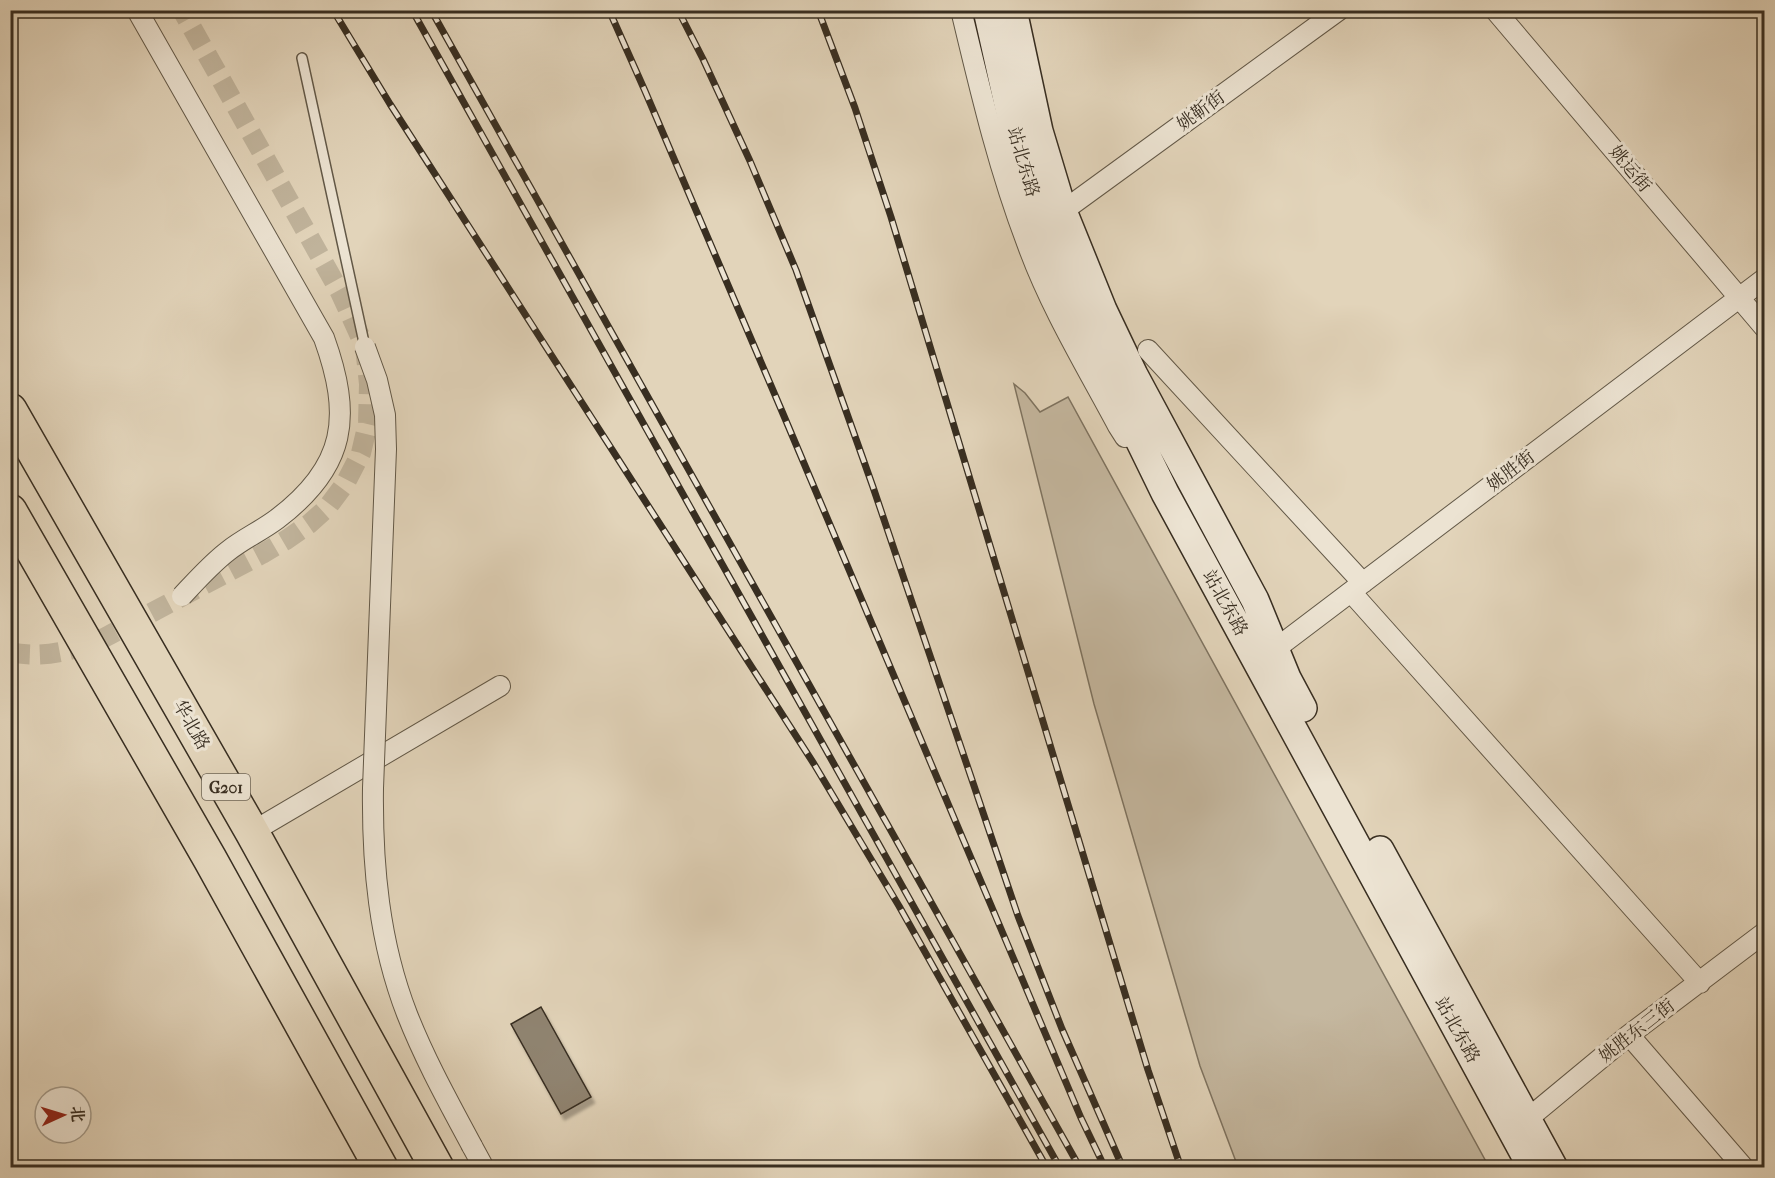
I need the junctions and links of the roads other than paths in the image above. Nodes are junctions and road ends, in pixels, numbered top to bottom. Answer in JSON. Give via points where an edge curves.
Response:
{"nodes":[{"id":1,"x":137,"y":10,"type":"edge"},
{"id":2,"x":961,"y":10,"type":"edge"},
{"id":3,"x":987,"y":10,"type":"edge"},
{"id":4,"x":1013,"y":10,"type":"edge"},
{"id":5,"x":1339,"y":10,"type":"edge"},
{"id":6,"x":1495,"y":10,"type":"edge"},
{"id":7,"x":302,"y":58,"type":"dead end"},
{"id":8,"x":1063,"y":212,"type":"junction"},
{"id":9,"x":1764,"y":279,"type":"edge"},
{"id":10,"x":1741,"y":299,"type":"junction"},
{"id":11,"x":1764,"y":327,"type":"edge"},
{"id":12,"x":365,"y":347,"type":"joint"},
{"id":13,"x":1148,"y":350,"type":"dead end"},
{"id":14,"x":10,"y":410,"type":"edge"},
{"id":15,"x":1165,"y":493,"type":"junction"},
{"id":16,"x":10,"y":511,"type":"edge"},
{"id":17,"x":1357,"y":587,"type":"junction"},
{"id":18,"x":182,"y":596,"type":"dead end"},
{"id":19,"x":1266,"y":656,"type":"junction"},
{"id":20,"x":500,"y":686,"type":"dead end"},
{"id":21,"x":252,"y":832,"type":"junction"},
{"id":22,"x":1764,"y":933,"type":"edge"},
{"id":23,"x":1700,"y":983,"type":"junction"},
{"id":24,"x":1629,"y":1035,"type":"junction"},
{"id":25,"x":1520,"y":1126,"type":"junction"},
{"id":26,"x":381,"y":1167,"type":"edge"},
{"id":27,"x":437,"y":1167,"type":"edge"},
{"id":28,"x":484,"y":1167,"type":"edge"},
{"id":29,"x":1532,"y":1167,"type":"edge"},
{"id":30,"x":1554,"y":1167,"type":"edge"},
{"id":31,"x":1744,"y":1167,"type":"edge"}],
"edges":[{"from":1,"to":18,"type":"street","bridge":true,"via":[[324,338],[341,409],[331,459],[318,480],[276,520],[226,552]]},
{"from":2,"to":15,"type":"street","via":[[1005,180],[1054,308],[1118,426]]},
{"from":3,"to":15,"type":"street","name":"站北东路","via":[[1016,140],[1042,226],[1083,325]]},
{"from":4,"to":8,"type":"street","name":"站北东路","via":[[1039,131]]},
{"from":5,"to":8,"type":"street","name":"姚靳街"},
{"from":6,"to":10,"type":"street","name":"姚运街"},
{"from":7,"to":12,"type":"lane"},
{"from":8,"to":19,"type":"street","name":"站北东路","via":[[1134,375],[1255,600]]},
{"from":9,"to":10,"type":"street","name":"姚胜街"},
{"from":10,"to":11,"type":"street","name":"姚运街"},
{"from":10,"to":17,"type":"street","name":"姚胜街"},
{"from":12,"to":28,"type":"street","bridge":true,"via":[[385,415],[386,449],[372,823],[377,893],[406,1012],[436,1081]]},
{"from":13,"to":17,"type":"street"},
{"from":14,"to":21,"type":"highway","name":"华北路","number":"G201"},
{"from":15,"to":19,"type":"street","name":"站北东路"},
{"from":16,"to":26,"type":"highway","number":"G201"},
{"from":17,"to":19,"type":"street","name":"姚胜街"},
{"from":17,"to":23,"type":"street"},
{"from":19,"to":25,"type":"street","name":"站北东路"},
{"from":20,"to":21,"type":"street"},
{"from":21,"to":27,"type":"highway","name":"华北路","number":"G201"},
{"from":22,"to":23,"type":"street","name":"姚胜东三街"},
{"from":23,"to":24,"type":"street","name":"姚胜东三街"},
{"from":24,"to":25,"type":"street","name":"姚胜东三街"},
{"from":24,"to":31,"type":"street"},
{"from":25,"to":29,"type":"street","name":"站北东路"},
{"from":25,"to":30,"type":"street","name":"站北东路"}]}
